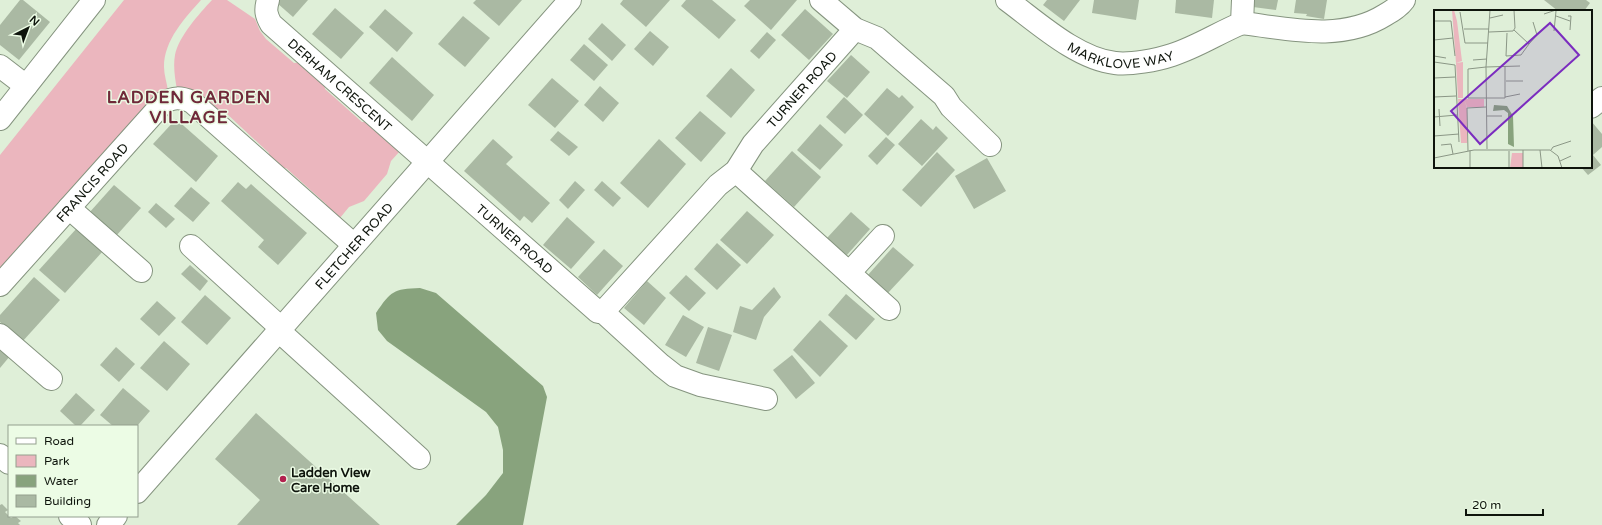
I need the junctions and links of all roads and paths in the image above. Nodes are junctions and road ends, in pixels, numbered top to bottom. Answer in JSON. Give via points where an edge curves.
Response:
{"nodes":[{"id":1,"x":94,"y":0,"type":"edge"},
{"id":2,"x":268,"y":0,"type":"edge"},
{"id":3,"x":570,"y":0,"type":"edge"},
{"id":4,"x":821,"y":0,"type":"edge"},
{"id":5,"x":1007,"y":0,"type":"edge"},
{"id":6,"x":1244,"y":0,"type":"edge"},
{"id":7,"x":1404,"y":0,"type":"edge"},
{"id":8,"x":1242,"y":23,"type":"junction"},
{"id":9,"x":855,"y":29,"type":"junction"},
{"id":10,"x":0,"y":66,"type":"edge"},
{"id":11,"x":26,"y":86,"type":"junction"},
{"id":12,"x":1602,"y":98,"type":"edge"},
{"id":13,"x":1592,"y":106,"type":"edge"},
{"id":14,"x":0,"y":119,"type":"edge"},
{"id":15,"x":990,"y":145,"type":"dead end"},
{"id":16,"x":427,"y":163,"type":"junction"},
{"id":17,"x":736,"y":171,"type":"junction"},
{"id":18,"x":69,"y":208,"type":"junction"},
{"id":19,"x":883,"y":236,"type":"dead end"},
{"id":20,"x":354,"y":245,"type":"junction"},
{"id":21,"x":190,"y":246,"type":"dead end"},
{"id":22,"x":141,"y":271,"type":"dead end"},
{"id":23,"x":849,"y":273,"type":"junction"},
{"id":24,"x":0,"y":285,"type":"edge"},
{"id":25,"x":889,"y":309,"type":"dead end"},
{"id":26,"x":603,"y":312,"type":"junction"},
{"id":27,"x":280,"y":329,"type":"junction"},
{"id":28,"x":0,"y":335,"type":"edge"},
{"id":29,"x":51,"y":379,"type":"dead end"},
{"id":30,"x":766,"y":399,"type":"dead end"},
{"id":31,"x":0,"y":455,"type":"edge"},
{"id":32,"x":419,"y":458,"type":"dead end"},
{"id":33,"x":8,"y":462,"type":"edge"},
{"id":34,"x":138,"y":491,"type":"edge"},
{"id":35,"x":71,"y":517,"type":"edge"},
{"id":36,"x":115,"y":517,"type":"edge"},
{"id":37,"x":80,"y":525,"type":"edge"},
{"id":38,"x":108,"y":525,"type":"edge"}],
"edges":[{"from":1,"to":11,"type":"street"},
{"from":2,"to":16,"type":"street","name":"DERHAM CRESCENT","via":[[265,9],[271,24]]},
{"from":3,"to":16,"type":"street","name":"FLETCHER ROAD"},
{"from":4,"to":9,"type":"street"},
{"from":5,"to":8,"type":"street","name":"MARKLOVE WAY","via":[[1069,46],[1115,63],[1150,61],[1171,56]]},
{"from":6,"to":8,"type":"street"},
{"from":7,"to":8,"type":"street","via":[[1399,7],[1376,21],[1346,30],[1314,32]]},
{"from":9,"to":15,"type":"street","via":[[877,38],[944,96],[951,107]]},
{"from":9,"to":17,"type":"street","name":"TURNER ROAD","via":[[753,144]]},
{"from":10,"to":11,"type":"street"},
{"from":11,"to":14,"type":"street"},
{"from":12,"to":13,"type":"street"},
{"from":16,"to":20,"type":"street","name":"FLETCHER ROAD"},
{"from":16,"to":26,"type":"street","name":"TURNER ROAD","via":[[598,312]]},
{"from":17,"to":23,"type":"street"},
{"from":17,"to":26,"type":"street","name":"TURNER ROAD","via":[[718,185]]},
{"from":18,"to":20,"type":"street","name":"FRANCIS ROAD","via":[[163,103],[172,98],[182,98],[192,102]]},
{"from":18,"to":22,"type":"street"},
{"from":18,"to":24,"type":"street","name":"FRANCIS ROAD"},
{"from":19,"to":23,"type":"street"},
{"from":20,"to":27,"type":"street","name":"FLETCHER ROAD"},
{"from":21,"to":27,"type":"street"},
{"from":23,"to":25,"type":"street"},
{"from":26,"to":30,"type":"street","name":"TURNER ROAD","via":[[675,376],[700,385]]},
{"from":27,"to":32,"type":"street"},
{"from":27,"to":34,"type":"street","name":"FLETCHER ROAD"},
{"from":28,"to":29,"type":"street"},
{"from":31,"to":33,"type":"street"},
{"from":35,"to":37,"type":"street"},
{"from":36,"to":38,"type":"street"}]}
